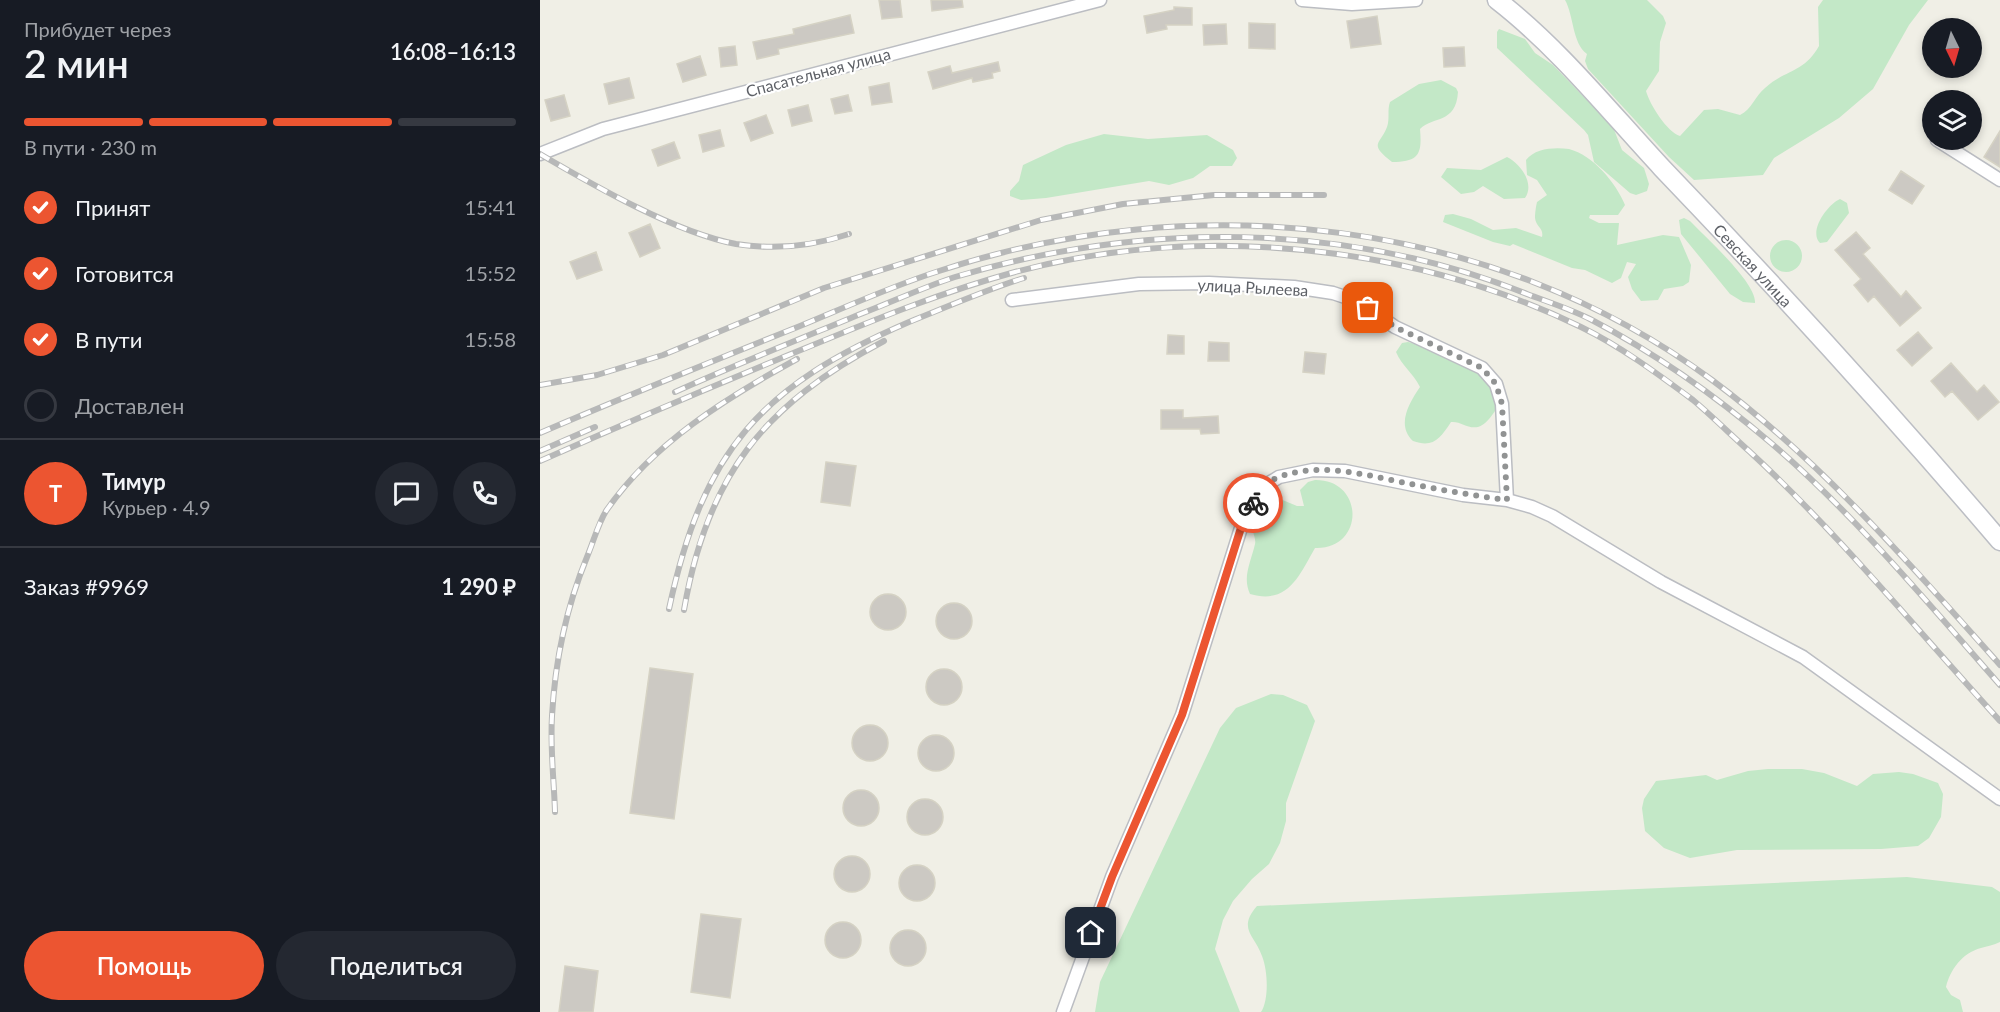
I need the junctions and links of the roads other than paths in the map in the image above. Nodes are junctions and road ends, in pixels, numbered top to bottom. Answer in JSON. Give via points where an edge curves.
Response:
{"nodes":[{"id":1,"x":1100,"y":0,"type":"edge"},
{"id":2,"x":1302,"y":0,"type":"edge"},
{"id":3,"x":1416,"y":0,"type":"edge"},
{"id":4,"x":1506,"y":2,"type":"edge"},
{"id":5,"x":1953,"y":150,"type":"edge"},
{"id":6,"x":540,"y":154,"type":"edge"},
{"id":7,"x":2000,"y":180,"type":"edge"},
{"id":8,"x":1012,"y":300,"type":"dead end"},
{"id":9,"x":1507,"y":500,"type":"junction"},
{"id":10,"x":2000,"y":541,"type":"edge"},
{"id":11,"x":2000,"y":799,"type":"edge"},
{"id":12,"x":1063,"y":1012,"type":"edge"}],
"edges":[{"from":1,"to":6,"type":"street","name":"Спасательная улица","via":[[603,129]]},
{"from":2,"to":3,"type":"street","via":[[1381,4]]},
{"from":4,"to":10,"type":"street","name":"Севская улица","via":[[1715,223]]},
{"from":5,"to":7,"type":"street"},
{"from":8,"to":9,"type":"street","name":"улица Рылеева","via":[[1139,284],[1209,283],[1294,286],[1356,301],[1395,327],[1482,368],[1496,384],[1502,404]]},
{"from":9,"to":11,"type":"street","via":[[1552,516],[1661,582],[1803,657]]},
{"from":9,"to":12,"type":"street","via":[[1345,471],[1313,470],[1279,477],[1260,493],[1246,512],[1182,715],[1112,877]]}]}
